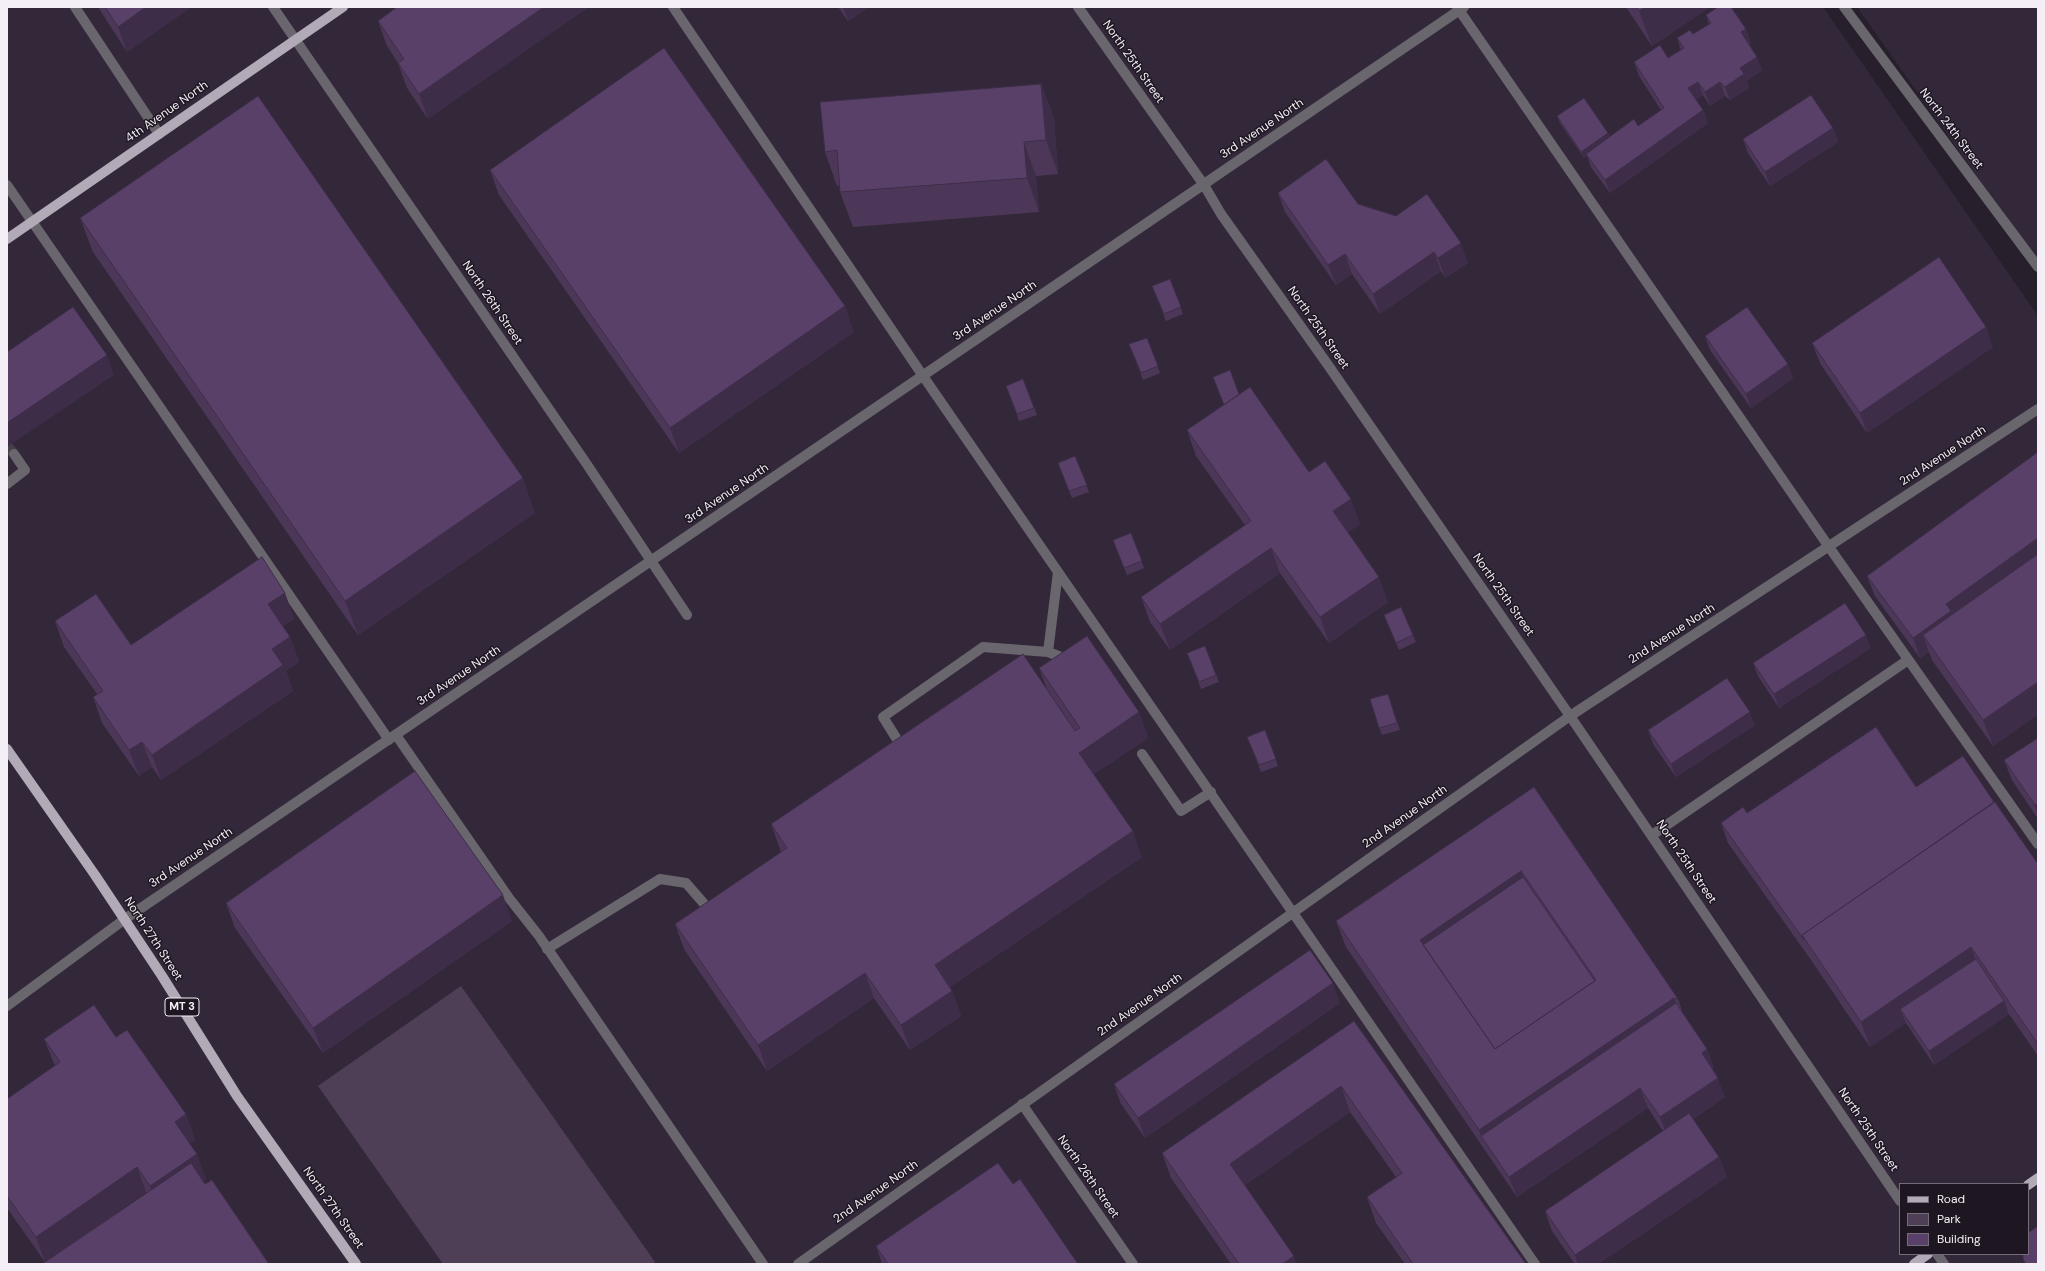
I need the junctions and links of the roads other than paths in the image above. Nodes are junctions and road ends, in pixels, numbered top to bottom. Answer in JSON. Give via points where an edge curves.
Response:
{"nodes":[{"id":1,"x":75,"y":7,"type":"edge"},
{"id":2,"x":273,"y":7,"type":"edge"},
{"id":3,"x":343,"y":7,"type":"edge"},
{"id":4,"x":673,"y":7,"type":"edge"},
{"id":5,"x":1078,"y":7,"type":"edge"},
{"id":6,"x":1844,"y":7,"type":"edge"},
{"id":7,"x":1460,"y":8,"type":"edge"},
{"id":8,"x":295,"y":39,"type":"junction"},
{"id":9,"x":159,"y":134,"type":"junction"},
{"id":10,"x":1204,"y":184,"type":"junction"},
{"id":11,"x":7,"y":185,"type":"edge"},
{"id":12,"x":32,"y":222,"type":"junction"},
{"id":13,"x":7,"y":239,"type":"edge"},
{"id":14,"x":2038,"y":267,"type":"edge"},
{"id":15,"x":923,"y":376,"type":"junction"},
{"id":16,"x":2038,"y":409,"type":"edge"},
{"id":17,"x":14,"y":454,"type":"tunnel mouth"},
{"id":18,"x":7,"y":484,"type":"edge"},
{"id":19,"x":1829,"y":547,"type":"junction"},
{"id":20,"x":651,"y":562,"type":"junction"},
{"id":21,"x":1058,"y":572,"type":"junction"},
{"id":22,"x":687,"y":615,"type":"dead end"},
{"id":23,"x":1048,"y":652,"type":"junction"},
{"id":24,"x":1908,"y":660,"type":"junction"},
{"id":25,"x":1081,"y":664,"type":"edge"},
{"id":26,"x":1570,"y":716,"type":"junction"},
{"id":27,"x":392,"y":737,"type":"junction"},
{"id":28,"x":7,"y":749,"type":"edge"},
{"id":29,"x":1142,"y":754,"type":"dead end"},
{"id":30,"x":907,"y":755,"type":"edge"},
{"id":31,"x":1211,"y":792,"type":"junction"},
{"id":32,"x":1652,"y":835,"type":"junction"},
{"id":33,"x":2038,"y":844,"type":"edge"},
{"id":34,"x":1294,"y":912,"type":"junction"},
{"id":35,"x":125,"y":919,"type":"junction"},
{"id":36,"x":719,"y":921,"type":"edge"},
{"id":37,"x":547,"y":949,"type":"junction"},
{"id":38,"x":7,"y":1006,"type":"edge"},
{"id":39,"x":1022,"y":1104,"type":"junction"},
{"id":40,"x":2038,"y":1178,"type":"edge"},
{"id":41,"x":2029,"y":1184,"type":"edge"},
{"id":42,"x":1899,"y":1200,"type":"edge"},
{"id":43,"x":1927,"y":1255,"type":"edge"},
{"id":44,"x":1938,"y":1255,"type":"edge"},
{"id":45,"x":356,"y":1264,"type":"edge"},
{"id":46,"x":762,"y":1264,"type":"edge"},
{"id":47,"x":798,"y":1264,"type":"edge"},
{"id":48,"x":1133,"y":1264,"type":"edge"},
{"id":49,"x":1535,"y":1264,"type":"edge"},
{"id":50,"x":1914,"y":1264,"type":"edge"},
{"id":51,"x":1944,"y":1264,"type":"edge"}],
"edges":[{"from":1,"to":9,"type":"street"},
{"from":2,"to":8,"type":"street","name":"North 26th Street"},
{"from":3,"to":8,"type":"main road","name":"4th Avenue North"},
{"from":4,"to":15,"type":"street"},
{"from":5,"to":10,"type":"street","name":"North 25th Street"},
{"from":6,"to":14,"type":"street","name":"North 24th Street"},
{"from":7,"to":10,"type":"street","name":"3rd Avenue North"},
{"from":7,"to":19,"type":"street"},
{"from":8,"to":9,"type":"main road","name":"4th Avenue North"},
{"from":8,"to":20,"type":"street","name":"North 26th Street"},
{"from":9,"to":12,"type":"main road","name":"4th Avenue North"},
{"from":10,"to":15,"type":"street","name":"3rd Avenue North"},
{"from":10,"to":26,"type":"street","name":"North 25th Street","via":[[1221,214]]},
{"from":11,"to":12,"type":"street"},
{"from":12,"to":13,"type":"main road","name":"4th Avenue North"},
{"from":12,"to":27,"type":"street"},
{"from":15,"to":20,"type":"street","name":"3rd Avenue North"},
{"from":15,"to":21,"type":"street"},
{"from":16,"to":19,"type":"street","name":"2nd Avenue North"},
{"from":17,"to":18,"type":"street","via":[[25,470]]},
{"from":19,"to":24,"type":"street"},
{"from":19,"to":26,"type":"street","name":"2nd Avenue North"},
{"from":20,"to":22,"type":"street","name":"North 26th Street"},
{"from":20,"to":27,"type":"street","name":"3rd Avenue North"},
{"from":21,"to":23,"type":"street"},
{"from":21,"to":31,"type":"street"},
{"from":23,"to":25,"type":"street"},
{"from":23,"to":30,"type":"street","via":[[983,647],[883,717]]},
{"from":24,"to":32,"type":"street"},
{"from":24,"to":33,"type":"street"},
{"from":26,"to":32,"type":"street","name":"North 25th Street"},
{"from":26,"to":34,"type":"street","name":"2nd Avenue North"},
{"from":27,"to":35,"type":"street","name":"3rd Avenue North"},
{"from":27,"to":37,"type":"street"},
{"from":28,"to":35,"type":"main road","name":"North 27th Street","number":"MT 3"},
{"from":29,"to":31,"type":"street","via":[[1181,811]]},
{"from":31,"to":34,"type":"street"},
{"from":32,"to":42,"type":"street","name":"North 25th Street"},
{"from":34,"to":39,"type":"street","name":"2nd Avenue North"},
{"from":34,"to":49,"type":"street"},
{"from":35,"to":38,"type":"street","name":"3rd Avenue North"},
{"from":35,"to":45,"type":"main road","name":"North 27th Street","number":"MT 3","via":[[237,1096]]},
{"from":36,"to":37,"type":"street","via":[[686,883],[660,879]]},
{"from":37,"to":46,"type":"street"},
{"from":39,"to":47,"type":"street","name":"2nd Avenue North"},
{"from":39,"to":48,"type":"street","name":"North 26th Street"},
{"from":40,"to":41,"type":"main road"},
{"from":43,"to":50,"type":"main road"},
{"from":44,"to":51,"type":"street"}]}
